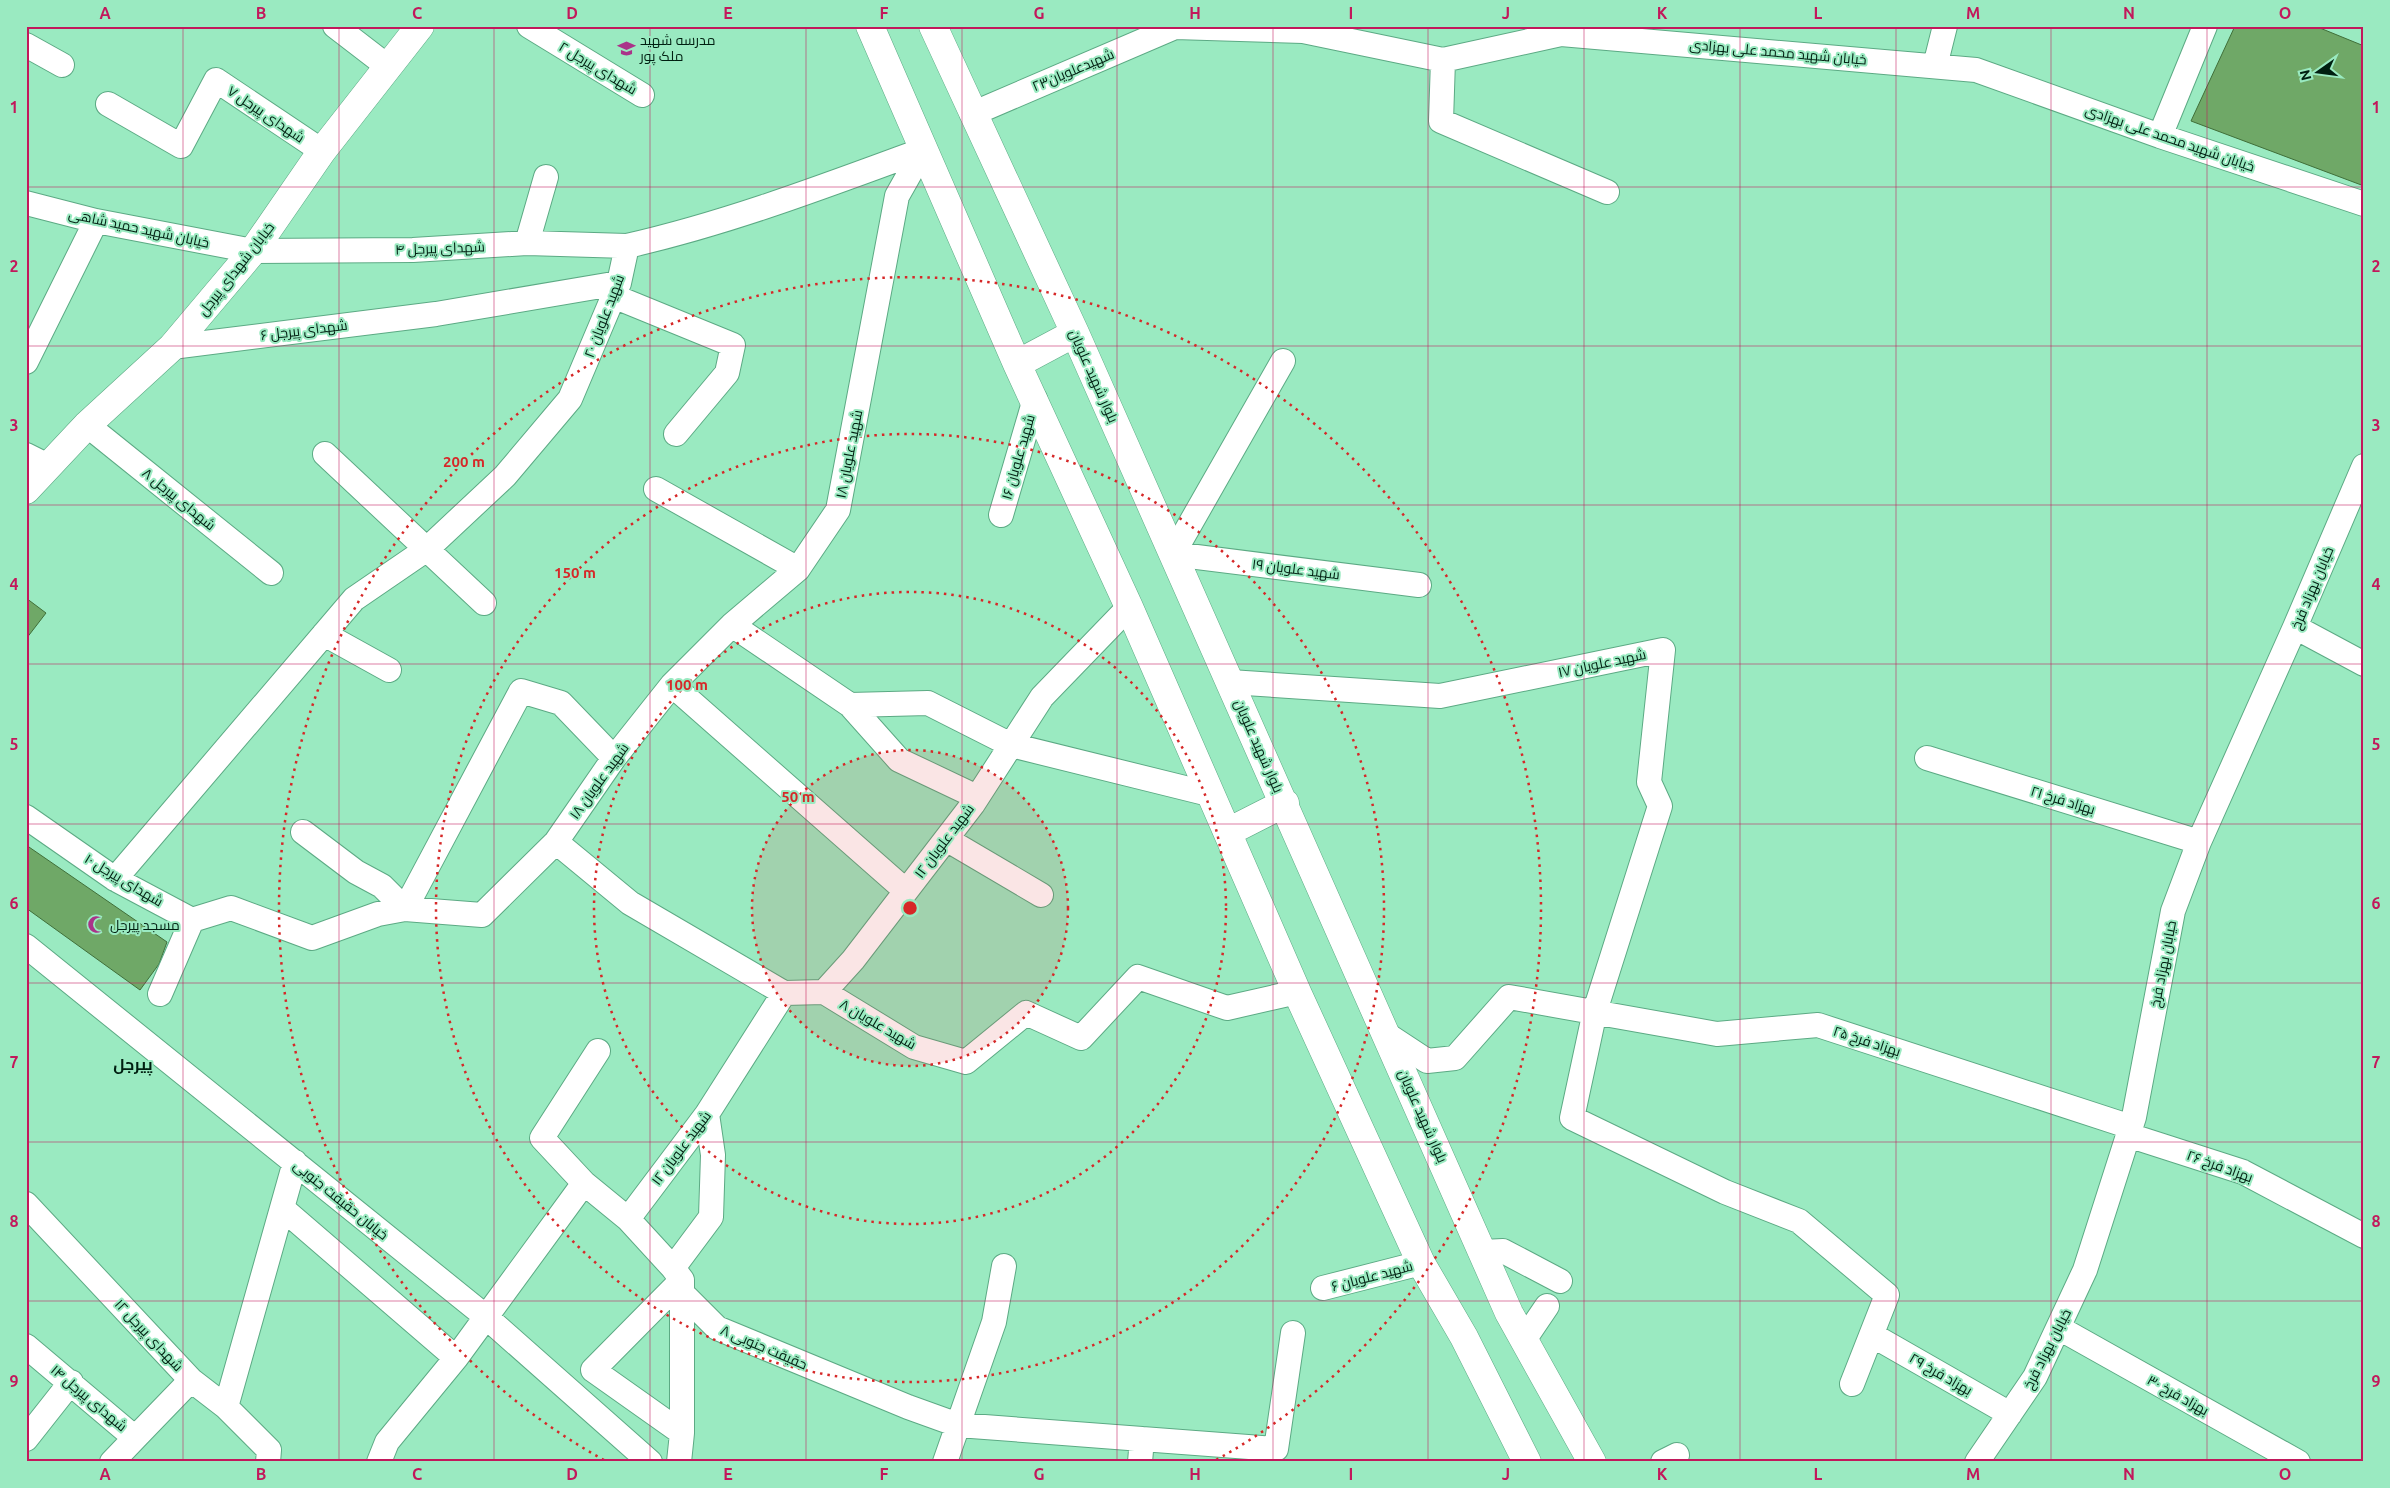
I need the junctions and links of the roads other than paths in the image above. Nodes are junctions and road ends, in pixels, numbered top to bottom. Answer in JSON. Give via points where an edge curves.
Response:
{"nodes":[{"id":1,"x":335,"y":26,"type":"edge"},
{"id":2,"x":420,"y":26,"type":"edge"},
{"id":3,"x":529,"y":26,"type":"edge"},
{"id":4,"x":870,"y":26,"type":"edge"},
{"id":5,"x":933,"y":26,"type":"edge"},
{"id":6,"x":1175,"y":26,"type":"edge"},
{"id":7,"x":1944,"y":26,"type":"edge"},
{"id":8,"x":2205,"y":26,"type":"edge"},
{"id":9,"x":1304,"y":29,"type":"edge"},
{"id":10,"x":1680,"y":35,"type":"edge"},
{"id":11,"x":26,"y":45,"type":"edge"},
{"id":12,"x":1443,"y":60,"type":"junction"},
{"id":13,"x":62,"y":65,"type":"dead end"},
{"id":14,"x":387,"y":66,"type":"junction"},
{"id":15,"x":1935,"y":66,"type":"junction"},
{"id":16,"x":642,"y":95,"type":"dead end"},
{"id":17,"x":108,"y":104,"type":"dead end"},
{"id":18,"x":972,"y":114,"type":"junction"},
{"id":19,"x":2160,"y":136,"type":"junction"},
{"id":20,"x":923,"y":150,"type":"junction"},
{"id":21,"x":322,"y":151,"type":"junction"},
{"id":22,"x":546,"y":176,"type":"dead end"},
{"id":23,"x":1607,"y":192,"type":"dead end"},
{"id":24,"x":26,"y":203,"type":"edge"},
{"id":25,"x":2364,"y":204,"type":"edge"},
{"id":26,"x":96,"y":221,"type":"junction"},
{"id":27,"x":526,"y":243,"type":"junction"},
{"id":28,"x":626,"y":246,"type":"junction"},
{"id":29,"x":253,"y":251,"type":"junction"},
{"id":30,"x":616,"y":290,"type":"junction"},
{"id":31,"x":1075,"y":333,"type":"junction"},
{"id":32,"x":172,"y":347,"type":"junction"},
{"id":33,"x":1283,"y":361,"type":"dead end"},
{"id":34,"x":26,"y":362,"type":"edge"},
{"id":35,"x":1017,"y":364,"type":"junction"},
{"id":36,"x":1035,"y":400,"type":"junction"},
{"id":37,"x":87,"y":425,"type":"junction"},
{"id":38,"x":676,"y":434,"type":"dead end"},
{"id":39,"x":325,"y":454,"type":"dead end"},
{"id":40,"x":37,"y":460,"type":"edge"},
{"id":41,"x":2364,"y":466,"type":"edge"},
{"id":42,"x":656,"y":489,"type":"dead end"},
{"id":43,"x":26,"y":490,"type":"edge"},
{"id":44,"x":1001,"y":515,"type":"dead end"},
{"id":45,"x":427,"y":549,"type":"junction"},
{"id":46,"x":1173,"y":554,"type":"junction"},
{"id":47,"x":798,"y":569,"type":"junction"},
{"id":48,"x":270,"y":573,"type":"dead end"},
{"id":49,"x":1419,"y":585,"type":"dead end"},
{"id":50,"x":484,"y":603,"type":"dead end"},
{"id":51,"x":1129,"y":607,"type":"junction"},
{"id":52,"x":732,"y":625,"type":"junction"},
{"id":53,"x":2295,"y":627,"type":"junction"},
{"id":54,"x":324,"y":634,"type":"junction"},
{"id":55,"x":2364,"y":664,"type":"edge"},
{"id":56,"x":389,"y":670,"type":"dead end"},
{"id":57,"x":1230,"y":682,"type":"junction"},
{"id":58,"x":672,"y":685,"type":"junction"},
{"id":59,"x":850,"y":705,"type":"junction"},
{"id":60,"x":1011,"y":745,"type":"junction"},
{"id":61,"x":614,"y":758,"type":"junction"},
{"id":62,"x":1927,"y":758,"type":"dead end"},
{"id":63,"x":1209,"y":794,"type":"junction"},
{"id":64,"x":977,"y":797,"type":"junction"},
{"id":65,"x":1284,"y":803,"type":"junction"},
{"id":66,"x":26,"y":818,"type":"edge"},
{"id":67,"x":303,"y":832,"type":"dead end"},
{"id":68,"x":1228,"y":832,"type":"junction"},
{"id":69,"x":946,"y":839,"type":"junction"},
{"id":70,"x":556,"y":842,"type":"junction"},
{"id":71,"x":2198,"y":842,"type":"junction"},
{"id":72,"x":116,"y":879,"type":"junction"},
{"id":73,"x":906,"y":891,"type":"junction"},
{"id":74,"x":1040,"y":895,"type":"dead end"},
{"id":75,"x":405,"y":909,"type":"junction"},
{"id":76,"x":192,"y":920,"type":"junction"},
{"id":77,"x":26,"y":946,"type":"edge"},
{"id":78,"x":824,"y":992,"type":"junction"},
{"id":79,"x":1297,"y":992,"type":"junction"},
{"id":80,"x":784,"y":993,"type":"junction"},
{"id":81,"x":160,"y":994,"type":"dead end"},
{"id":82,"x":1595,"y":1011,"type":"junction"},
{"id":83,"x":1386,"y":1034,"type":"junction"},
{"id":84,"x":598,"y":1051,"type":"dead end"},
{"id":85,"x":707,"y":1114,"type":"junction"},
{"id":86,"x":2129,"y":1131,"type":"junction"},
{"id":87,"x":295,"y":1162,"type":"junction"},
{"id":88,"x":584,"y":1183,"type":"junction"},
{"id":89,"x":26,"y":1204,"type":"edge"},
{"id":90,"x":282,"y":1208,"type":"junction"},
{"id":91,"x":628,"y":1219,"type":"junction"},
{"id":92,"x":2364,"y":1236,"type":"edge"},
{"id":93,"x":1483,"y":1252,"type":"junction"},
{"id":94,"x":1421,"y":1263,"type":"junction"},
{"id":95,"x":1004,"y":1266,"type":"dead end"},
{"id":96,"x":679,"y":1280,"type":"junction"},
{"id":97,"x":1560,"y":1281,"type":"dead end"},
{"id":98,"x":1323,"y":1288,"type":"dead end"},
{"id":99,"x":1547,"y":1306,"type":"dead end"},
{"id":100,"x":485,"y":1316,"type":"junction"},
{"id":101,"x":2059,"y":1328,"type":"junction"},
{"id":102,"x":1292,"y":1333,"type":"dead end"},
{"id":103,"x":1872,"y":1335,"type":"junction"},
{"id":104,"x":1524,"y":1340,"type":"junction"},
{"id":105,"x":26,"y":1346,"type":"edge"},
{"id":106,"x":456,"y":1358,"type":"junction"},
{"id":107,"x":191,"y":1380,"type":"junction"},
{"id":108,"x":71,"y":1382,"type":"junction"},
{"id":109,"x":1852,"y":1384,"type":"dead end"},
{"id":110,"x":226,"y":1407,"type":"junction"},
{"id":111,"x":2010,"y":1414,"type":"junction"},
{"id":112,"x":958,"y":1424,"type":"junction"},
{"id":113,"x":682,"y":1433,"type":"junction"},
{"id":114,"x":135,"y":1438,"type":"junction"},
{"id":115,"x":26,"y":1439,"type":"edge"},
{"id":116,"x":1141,"y":1451,"type":"edge"},
{"id":117,"x":1274,"y":1455,"type":"edge"},
{"id":118,"x":112,"y":1462,"type":"edge"},
{"id":119,"x":268,"y":1462,"type":"edge"},
{"id":120,"x":379,"y":1462,"type":"edge"},
{"id":121,"x":650,"y":1462,"type":"edge"},
{"id":122,"x":679,"y":1462,"type":"edge"},
{"id":123,"x":944,"y":1462,"type":"edge"},
{"id":124,"x":1527,"y":1462,"type":"edge"},
{"id":125,"x":1592,"y":1462,"type":"edge"},
{"id":126,"x":1977,"y":1462,"type":"edge"},
{"id":127,"x":2298,"y":1462,"type":"edge"}],
"edges":[{"from":1,"to":14,"type":"street"},
{"from":2,"to":14,"type":"main road","name":"خیابان شهدای پیرجل"},
{"from":3,"to":16,"type":"street","name":"شهدای پیرجل ۲"},
{"from":4,"to":20,"type":"main road"},
{"from":5,"to":18,"type":"main road","name":"بلوار شهید علویان"},
{"from":6,"to":9,"type":"street","name":"خیابان شهید محمد علی بهزادی"},
{"from":6,"to":18,"type":"street","name":"شهیدعلویان۲۳"},
{"from":7,"to":15,"type":"street"},
{"from":8,"to":19,"type":"street"},
{"from":9,"to":12,"type":"street","name":"خیابان شهید محمد علی بهزادی"},
{"from":10,"to":12,"type":"street","name":"خیابان شهید محمد علی بهزادی","via":[[1561,34]]},
{"from":10,"to":15,"type":"street","name":"خیابان شهید محمد علی بهزادی"},
{"from":11,"to":13,"type":"street"},
{"from":12,"to":23,"type":"street","via":[[1441,121]]},
{"from":14,"to":21,"type":"main road","name":"خیابان شهدای پیرجل"},
{"from":15,"to":19,"type":"street","name":"خیابان شهید محمد علی بهزادی","via":[[1976,70]]},
{"from":17,"to":21,"type":"street","name":"شهدای پیرجل ۷","via":[[180,146],[216,80]]},
{"from":18,"to":31,"type":"main road","name":"بلوار شهید علویان"},
{"from":19,"to":25,"type":"street","name":"خیابان شهید محمد علی بهزادی"},
{"from":20,"to":28,"type":"street","via":[[779,204]]},
{"from":20,"to":35,"type":"main road"},
{"from":20,"to":47,"type":"street","name":"شهید علویان ۱۸","via":[[897,196],[838,510]]},
{"from":21,"to":29,"type":"main road","name":"خیابان شهدای پیرجل"},
{"from":22,"to":27,"type":"street"},
{"from":24,"to":26,"type":"street","name":"خیابان شهید حمید شاهی"},
{"from":26,"to":29,"type":"street","name":"خیابان شهید حمید شاهی"},
{"from":26,"to":34,"type":"street"},
{"from":27,"to":28,"type":"street","name":"شهدای پیرجل ۴"},
{"from":27,"to":29,"type":"street","name":"شهدای پیرجل ۴","via":[[413,250]]},
{"from":28,"to":30,"type":"street","name":"شهید علویان ۲۰"},
{"from":29,"to":32,"type":"main road","name":"خیابان شهدای پیرجل"},
{"from":30,"to":32,"type":"street","name":"شهدای پیرجل ۶"},
{"from":30,"to":38,"type":"street","via":[[733,345],[727,373]]},
{"from":30,"to":45,"type":"street","name":"شهید علویان ۲۰","via":[[570,399],[505,476]]},
{"from":31,"to":35,"type":"main road"},
{"from":31,"to":46,"type":"main road","name":"بلوار شهید علویان"},
{"from":32,"to":37,"type":"main road","name":"خیابان شهدای پیرجل"},
{"from":33,"to":46,"type":"street"},
{"from":35,"to":36,"type":"main road"},
{"from":36,"to":44,"type":"street","name":"شهید علویان ۱۶"},
{"from":36,"to":51,"type":"main road"},
{"from":37,"to":40,"type":"main road","name":"خیابان شهدای پیرجل"},
{"from":37,"to":48,"type":"street","name":"شهدای پیرجل ۸"},
{"from":39,"to":45,"type":"street"},
{"from":40,"to":43,"type":"main road","name":"خیابان شهدای پیرجل"},
{"from":41,"to":53,"type":"street","name":"خیابان بهزاد فرخ"},
{"from":42,"to":47,"type":"street"},
{"from":45,"to":50,"type":"street"},
{"from":45,"to":54,"type":"street","name":"شهید علویان ۲۰","via":[[354,599]]},
{"from":46,"to":49,"type":"street","name":"شهید علویان ۱۹"},
{"from":46,"to":57,"type":"main road","name":"بلوار شهید علویان"},
{"from":47,"to":52,"type":"street","name":"شهید علویان ۱۸"},
{"from":51,"to":60,"type":"street","name":"شهید علویان ۱۲","via":[[1042,697]]},
{"from":51,"to":63,"type":"main road"},
{"from":52,"to":58,"type":"street","name":"شهید علویان ۱۸"},
{"from":52,"to":59,"type":"street"},
{"from":53,"to":55,"type":"street"},
{"from":53,"to":71,"type":"street","name":"خیابان بهزاد فرخ"},
{"from":54,"to":56,"type":"street"},
{"from":54,"to":72,"type":"street","name":"شهید علویان ۲۰"},
{"from":57,"to":65,"type":"main road","name":"بلوار شهید علویان"},
{"from":57,"to":82,"type":"street","name":"شهید علویان ۱۷","via":[[1440,696],[1663,650],[1649,782],[1660,806]]},
{"from":58,"to":61,"type":"street","name":"شهید علویان ۱۸"},
{"from":58,"to":73,"type":"street"},
{"from":59,"to":60,"type":"street","via":[[928,703]]},
{"from":59,"to":64,"type":"street","via":[[899,760]]},
{"from":60,"to":63,"type":"street"},
{"from":60,"to":64,"type":"street","name":"شهید علویان ۱۲"},
{"from":61,"to":70,"type":"street","name":"شهید علویان ۱۸"},
{"from":61,"to":75,"type":"street","via":[[561,703],[521,691]]},
{"from":62,"to":71,"type":"street","name":"بهزاد فرخ ۲۱"},
{"from":63,"to":68,"type":"main road"},
{"from":64,"to":69,"type":"street","name":"شهید علویان ۱۲"},
{"from":65,"to":68,"type":"main road"},
{"from":65,"to":83,"type":"main road","name":"بلوار شهید علویان"},
{"from":66,"to":72,"type":"street","name":"شهدای پیرجل ۱۰"},
{"from":67,"to":75,"type":"street","via":[[356,872],[382,886]]},
{"from":68,"to":79,"type":"main road"},
{"from":69,"to":73,"type":"street","name":"شهید علویان ۱۲"},
{"from":69,"to":74,"type":"street"},
{"from":70,"to":75,"type":"street","name":"شهید علویان ۱۸","via":[[482,915]]},
{"from":70,"to":80,"type":"street","via":[[630,903]]},
{"from":71,"to":86,"type":"street","name":"خیابان بهزاد فرخ","via":[[2173,911]]},
{"from":72,"to":76,"type":"street","name":"شهدای پیرجل ۱۰"},
{"from":73,"to":78,"type":"street","name":"شهید علویان ۱۲"},
{"from":75,"to":76,"type":"street","name":"شهید علویان ۱۸","via":[[378,914],[312,938],[231,908]]},
{"from":76,"to":81,"type":"street"},
{"from":77,"to":87,"type":"street","name":"خیابان حقیقت جنوبی"},
{"from":78,"to":79,"type":"street","name":"شهید علویان ۸","via":[[914,1047],[966,1062],[1026,1013],[1081,1038],[1138,977],[1226,1008]]},
{"from":78,"to":80,"type":"street"},
{"from":79,"to":94,"type":"main road"},
{"from":80,"to":85,"type":"street","name":"شهید علویان ۱۲"},
{"from":82,"to":83,"type":"street","name":"بهزاد فرخ ۲۵","via":[[1509,997],[1455,1058],[1427,1061]]},
{"from":82,"to":86,"type":"street","name":"بهزاد فرخ ۲۵","via":[[1717,1034],[1818,1025]]},
{"from":82,"to":103,"type":"street","via":[[1572,1118],[1725,1192],[1799,1221],[1887,1295]]},
{"from":83,"to":93,"type":"main road","name":"بلوار شهید علویان"},
{"from":84,"to":88,"type":"street","name":"حقیقت جنوبی ۸","via":[[542,1138]]},
{"from":85,"to":91,"type":"street","name":"شهید علویان ۱۲"},
{"from":85,"to":96,"type":"street","via":[[713,1155],[711,1217]]},
{"from":86,"to":92,"type":"street","name":"بهزاد فرخ ۲۶","via":[[2243,1172]]},
{"from":86,"to":101,"type":"street","name":"خیابان بهزاد فرخ","via":[[2085,1270]]},
{"from":87,"to":90,"type":"street"},
{"from":87,"to":100,"type":"street","name":"خیابان حقیقت جنوبی"},
{"from":88,"to":91,"type":"street","name":"حقیقت جنوبی ۸"},
{"from":88,"to":100,"type":"street"},
{"from":89,"to":107,"type":"street","name":"شهدای پیرجل ۱۲"},
{"from":90,"to":106,"type":"street"},
{"from":90,"to":110,"type":"street"},
{"from":91,"to":96,"type":"street","name":"حقیقت جنوبی ۸"},
{"from":93,"to":97,"type":"street","via":[[1503,1251]]},
{"from":93,"to":104,"type":"main road","name":"بلوار شهید علویان"},
{"from":94,"to":98,"type":"street","name":"شهید علویان ۶"},
{"from":94,"to":124,"type":"main road","via":[[1464,1337]]},
{"from":95,"to":112,"type":"street","via":[[994,1322]]},
{"from":96,"to":112,"type":"street","name":"حقیقت جنوبی ۸","via":[[717,1328],[908,1407]]},
{"from":96,"to":113,"type":"street"},
{"from":96,"to":113,"type":"street","via":[[593,1370]]},
{"from":99,"to":104,"type":"street"},
{"from":100,"to":106,"type":"street"},
{"from":100,"to":121,"type":"street","name":"خیابان حقیقت جنوبی"},
{"from":101,"to":111,"type":"street","name":"خیابان بهزاد فرخ","via":[[2036,1377]]},
{"from":101,"to":127,"type":"street","name":"بهزاد فرخ ۳۰"},
{"from":102,"to":117,"type":"street"},
{"from":103,"to":109,"type":"street"},
{"from":103,"to":111,"type":"street","name":"بهزاد فرخ ۲۹"},
{"from":104,"to":125,"type":"main road","name":"بلوار شهید علویان"},
{"from":105,"to":108,"type":"street","name":"شهدای پیرجل ۱۴"},
{"from":106,"to":120,"type":"street","via":[[387,1442]]},
{"from":107,"to":110,"type":"street","name":"شهدای پیرجل ۱۲"},
{"from":107,"to":114,"type":"street","name":"شهدای پیرجل ۱۴"},
{"from":108,"to":114,"type":"street","name":"شهدای پیرجل ۱۴"},
{"from":108,"to":115,"type":"street"},
{"from":110,"to":119,"type":"street","name":"شهدای پیرجل ۱۲","via":[[269,1450]]},
{"from":111,"to":126,"type":"street","name":"خیابان بهزاد فرخ"},
{"from":112,"to":116,"type":"street","name":"حقیقت جنوبی ۸"},
{"from":112,"to":123,"type":"street"},
{"from":113,"to":122,"type":"street"},
{"from":114,"to":118,"type":"street"},
{"from":116,"to":117,"type":"street","name":"حقیقت جنوبی ۸"}]}
